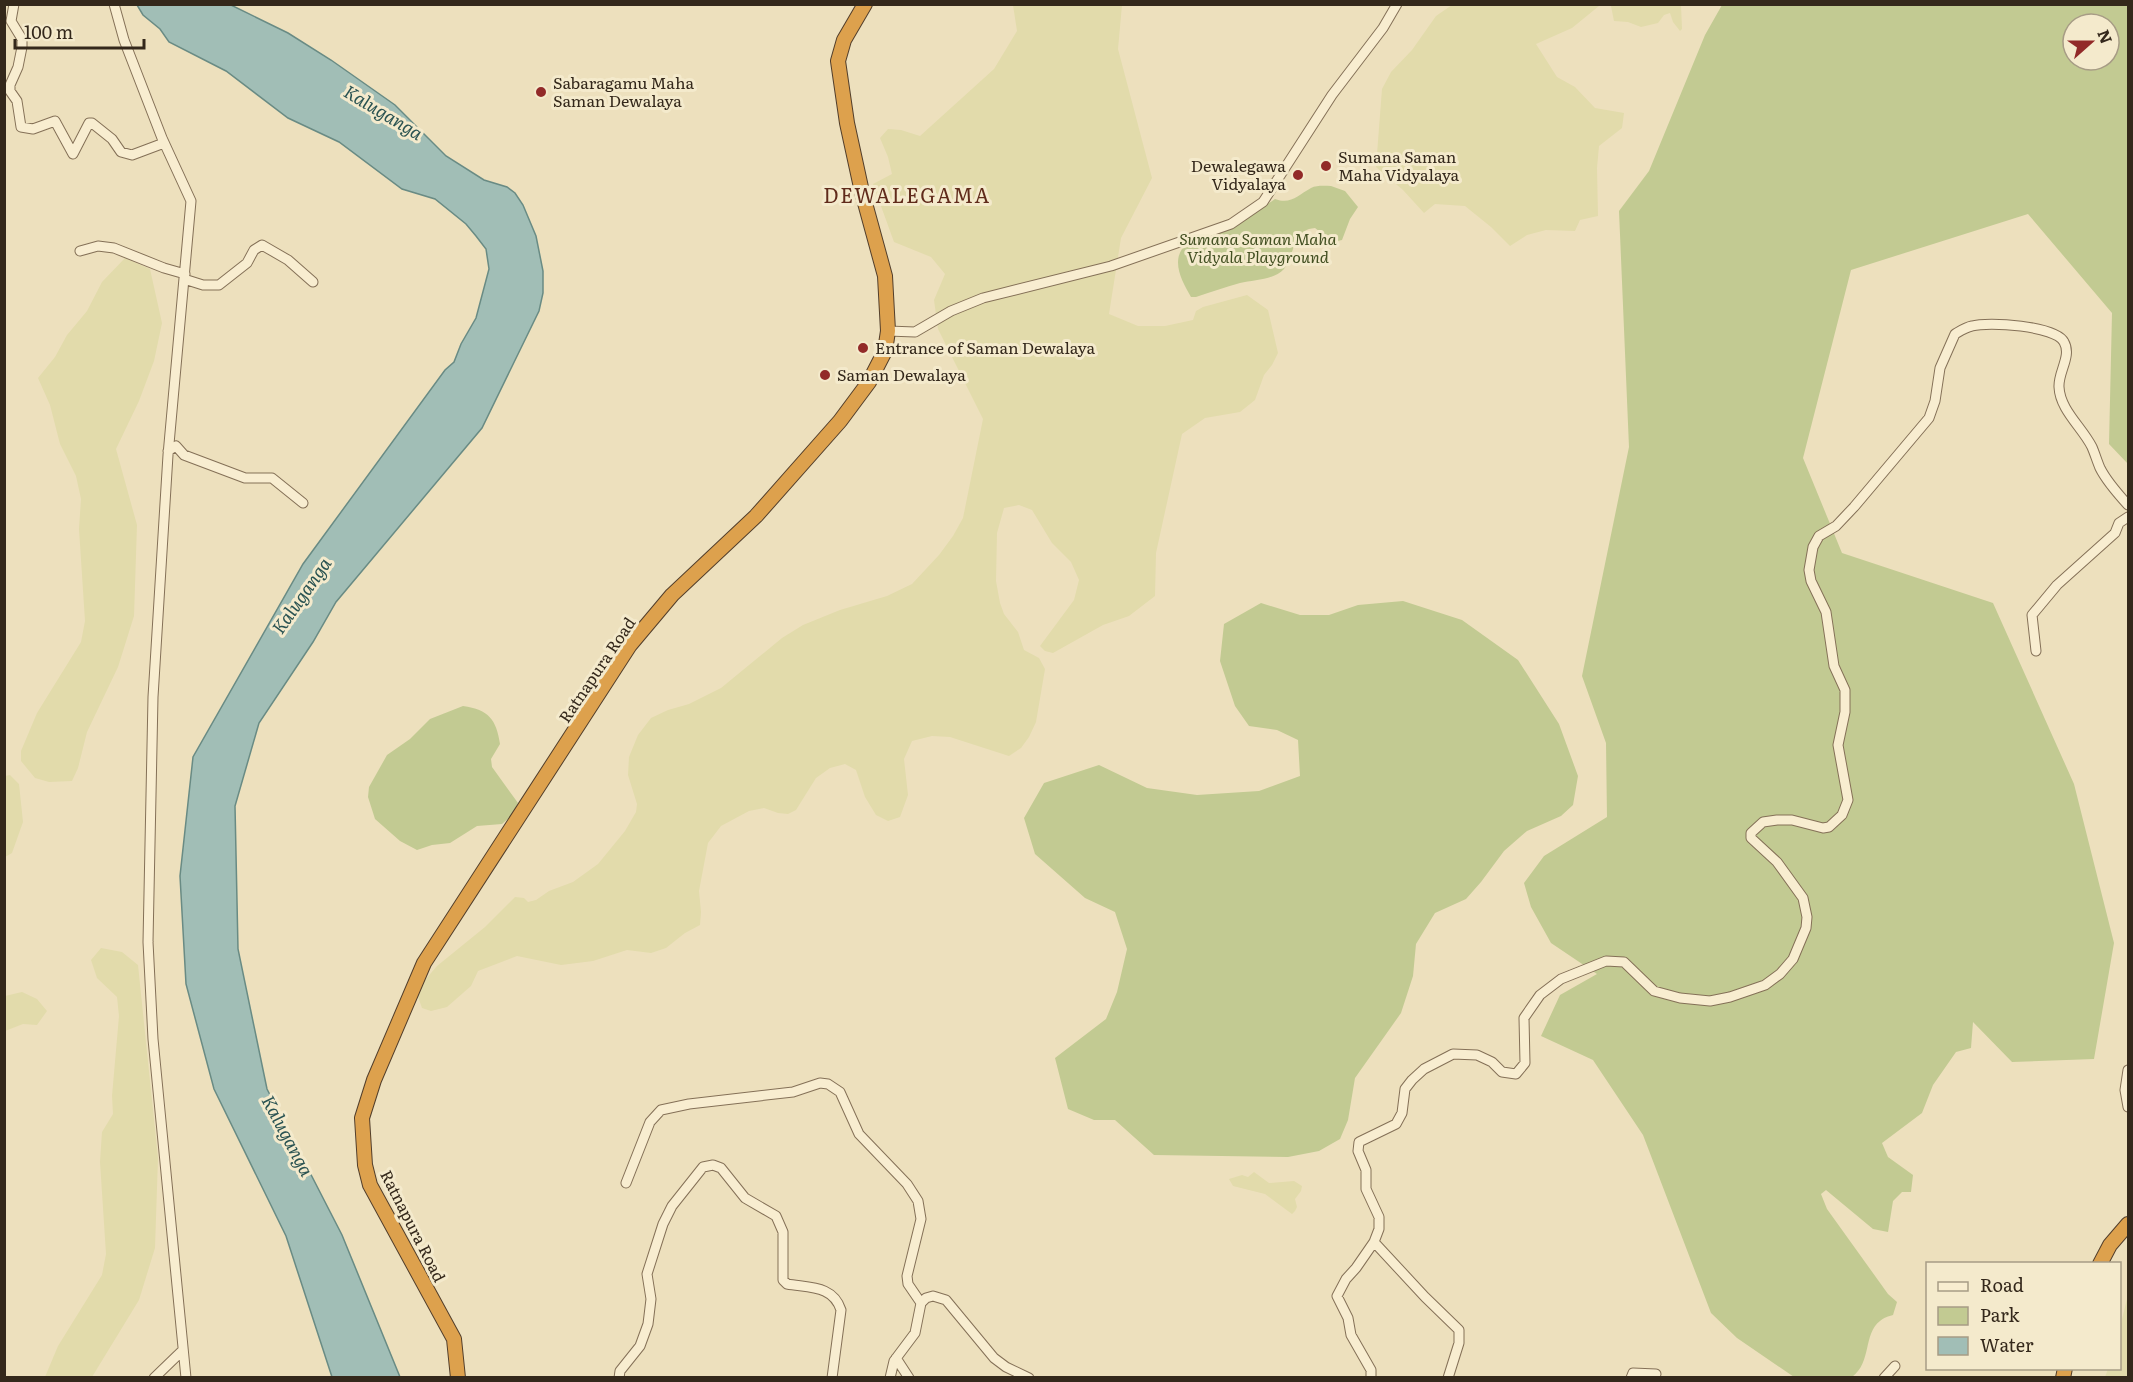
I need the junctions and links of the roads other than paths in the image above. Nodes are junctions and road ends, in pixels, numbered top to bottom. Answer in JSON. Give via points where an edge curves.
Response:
{"nodes":[{"id":1,"x":14,"y":4,"type":"edge"},
{"id":2,"x":114,"y":4,"type":"edge"},
{"id":3,"x":865,"y":4,"type":"edge"},
{"id":4,"x":1397,"y":4,"type":"edge"},
{"id":5,"x":164,"y":143,"type":"junction"},
{"id":6,"x":80,"y":251,"type":"dead end"},
{"id":7,"x":184,"y":276,"type":"junction"},
{"id":8,"x":313,"y":282,"type":"dead end"},
{"id":9,"x":888,"y":331,"type":"junction"},
{"id":10,"x":168,"y":451,"type":"junction"},
{"id":11,"x":303,"y":503,"type":"dead end"},
{"id":12,"x":2128,"y":505,"type":"edge"},
{"id":13,"x":2128,"y":518,"type":"edge"},
{"id":14,"x":2036,"y":651,"type":"dead end"},
{"id":15,"x":2128,"y":1070,"type":"edge"},
{"id":16,"x":2128,"y":1107,"type":"edge"},
{"id":17,"x":626,"y":1183,"type":"dead end"},
{"id":18,"x":2128,"y":1224,"type":"edge"},
{"id":19,"x":1374,"y":1242,"type":"junction"},
{"id":20,"x":2101,"y":1262,"type":"edge"},
{"id":21,"x":921,"y":1303,"type":"junction"},
{"id":22,"x":183,"y":1350,"type":"junction"},
{"id":23,"x":896,"y":1358,"type":"junction"},
{"id":24,"x":1895,"y":1366,"type":"dead end"},
{"id":25,"x":1656,"y":1374,"type":"dead end"},
{"id":26,"x":154,"y":1377,"type":"edge"},
{"id":27,"x":186,"y":1377,"type":"edge"},
{"id":28,"x":458,"y":1377,"type":"edge"},
{"id":29,"x":619,"y":1377,"type":"edge"},
{"id":30,"x":832,"y":1377,"type":"edge"},
{"id":31,"x":890,"y":1377,"type":"edge"},
{"id":32,"x":909,"y":1377,"type":"edge"},
{"id":33,"x":1029,"y":1377,"type":"edge"},
{"id":34,"x":1371,"y":1377,"type":"edge"},
{"id":35,"x":1448,"y":1377,"type":"edge"},
{"id":36,"x":1631,"y":1377,"type":"edge"},
{"id":37,"x":1884,"y":1377,"type":"edge"}],
"edges":[{"from":1,"to":5,"type":"street","via":[[11,21],[22,39],[22,47],[9,85],[17,101],[21,127],[33,129],[55,121],[73,154],[89,123],[112,139],[121,152],[132,156]]},
{"from":2,"to":5,"type":"street"},
{"from":3,"to":9,"type":"highway","name":"Ratnapura Road","via":[[844,40],[838,61],[859,180],[885,276]]},
{"from":4,"to":9,"type":"street","via":[[1263,202],[1231,224],[1111,266],[982,298],[915,332]]},
{"from":5,"to":7,"type":"street","via":[[191,201]]},
{"from":6,"to":7,"type":"street","via":[[98,246],[114,248]]},
{"from":7,"to":8,"type":"street","via":[[203,285],[219,285],[262,245],[288,260]]},
{"from":7,"to":10,"type":"street"},
{"from":9,"to":28,"type":"highway","name":"Ratnapura Road","via":[[885,351],[869,382],[840,421],[756,516],[672,595],[630,645],[424,963],[374,1080],[362,1118],[370,1185],[454,1339]]},
{"from":10,"to":11,"type":"street","via":[[176,446],[184,455],[245,478],[272,478]]},
{"from":10,"to":22,"type":"street","via":[[153,698],[148,942],[153,1039]]},
{"from":12,"to":19,"type":"street","via":[[2101,470],[2060,393],[2058,384],[2067,353],[2062,339],[2044,330],[2005,324],[1973,325],[1955,334],[1940,368],[1929,418],[1836,526],[1819,536],[1813,547],[1811,581],[1826,612],[1834,666],[1845,690],[1838,745],[1848,800],[1842,815],[1829,827],[1777,820],[1763,822],[1751,832],[1751,838],[1777,862],[1803,898],[1806,928],[1793,959],[1765,985],[1710,1001],[1654,991],[1624,962],[1606,961],[1561,979],[1540,995],[1524,1018],[1525,1063],[1516,1074],[1502,1071],[1476,1054],[1453,1054],[1424,1069],[1405,1089],[1402,1113],[1396,1124],[1359,1142],[1366,1189],[1379,1217]]},
{"from":13,"to":14,"type":"street","via":[[2057,585],[2032,615]]},
{"from":15,"to":16,"type":"street"},
{"from":17,"to":21,"type":"street","via":[[650,1122],[662,1110],[828,1084],[840,1092],[859,1134],[918,1201],[921,1219],[907,1276]]},
{"from":18,"to":20,"type":"highway"},
{"from":19,"to":34,"type":"street","via":[[1337,1296]]},
{"from":19,"to":35,"type":"street","via":[[1459,1330]]},
{"from":21,"to":23,"type":"street","via":[[915,1333]]},
{"from":21,"to":33,"type":"street","via":[[933,1296],[946,1300],[994,1358]]},
{"from":22,"to":26,"type":"street"},
{"from":22,"to":27,"type":"street"},
{"from":23,"to":31,"type":"street"},
{"from":23,"to":32,"type":"street"},
{"from":24,"to":37,"type":"street"},
{"from":25,"to":36,"type":"street","via":[[1633,1373]]},
{"from":29,"to":30,"type":"street","via":[[640,1346],[648,1324],[651,1299],[646,1274],[663,1224],[672,1206],[704,1167],[712,1165],[721,1168],[745,1198],[776,1216],[783,1232],[783,1280],[827,1291],[838,1300],[841,1310]]}]}
